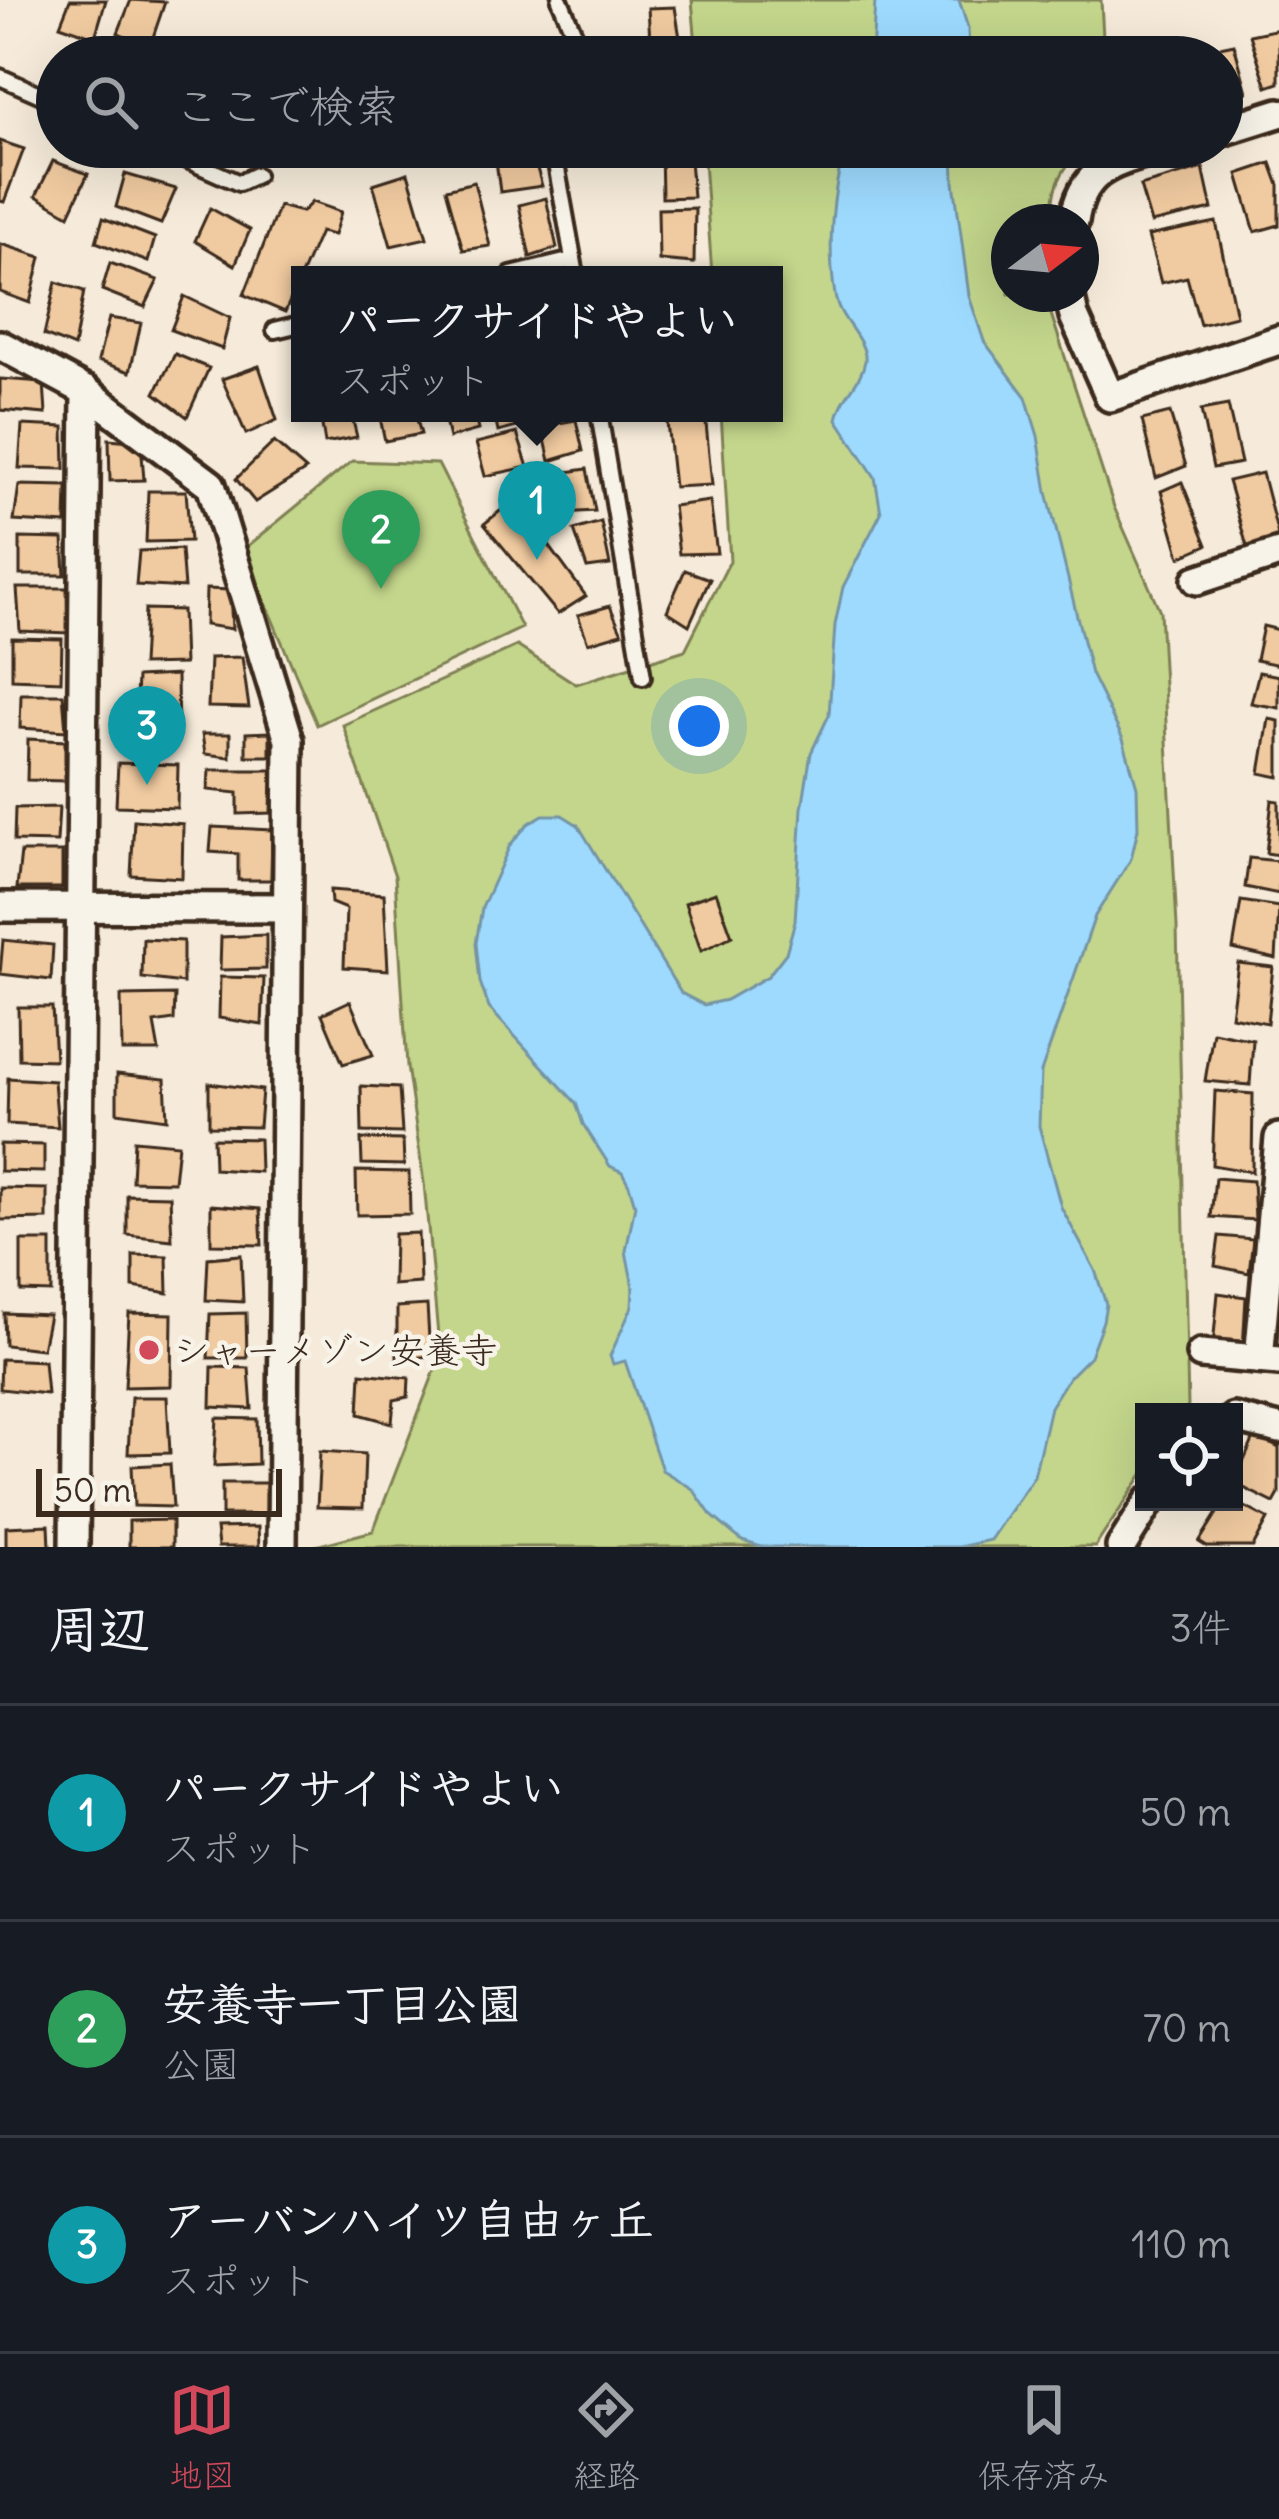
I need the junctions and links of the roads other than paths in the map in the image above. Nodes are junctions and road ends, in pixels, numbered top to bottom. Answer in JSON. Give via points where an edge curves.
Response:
{"nodes":[{"id":1,"x":560,"y":0,"type":"edge"},
{"id":2,"x":575,"y":36,"type":"edge"},
{"id":3,"x":0,"y":77,"type":"edge"},
{"id":4,"x":36,"y":93,"type":"edge"},
{"id":5,"x":1279,"y":113,"type":"edge"},
{"id":6,"x":1243,"y":124,"type":"edge"},
{"id":7,"x":207,"y":168,"type":"edge"},
{"id":8,"x":557,"y":168,"type":"edge"},
{"id":9,"x":1106,"y":168,"type":"edge"},
{"id":10,"x":256,"y":175,"type":"dead end"},
{"id":11,"x":1077,"y":204,"type":"edge"},
{"id":12,"x":574,"y":266,"type":"edge"},
{"id":13,"x":1073,"y":312,"type":"edge"},
{"id":14,"x":291,"y":326,"type":"edge"},
{"id":15,"x":274,"y":330,"type":"dead end"},
{"id":16,"x":1279,"y":340,"type":"edge"},
{"id":17,"x":0,"y":345,"type":"edge"},
{"id":18,"x":86,"y":391,"type":"junction"},
{"id":19,"x":600,"y":422,"type":"edge"},
{"id":20,"x":1279,"y":553,"type":"edge"},
{"id":21,"x":1197,"y":580,"type":"dead end"},
{"id":22,"x":643,"y":677,"type":"dead end"},
{"id":23,"x":0,"y":907,"type":"edge"},
{"id":24,"x":78,"y":907,"type":"junction"},
{"id":25,"x":286,"y":908,"type":"junction"},
{"id":26,"x":1279,"y":1138,"type":"edge"},
{"id":27,"x":1201,"y":1354,"type":"dead end"},
{"id":28,"x":1269,"y":1360,"type":"edge"},
{"id":29,"x":1243,"y":1420,"type":"edge"},
{"id":30,"x":1279,"y":1429,"type":"edge"},
{"id":31,"x":1143,"y":1511,"type":"edge"},
{"id":32,"x":74,"y":1547,"type":"edge"},
{"id":33,"x":282,"y":1547,"type":"edge"},
{"id":34,"x":1120,"y":1547,"type":"edge"}],
"edges":[{"from":1,"to":2,"type":"lane"},
{"from":3,"to":4,"type":"lane"},
{"from":5,"to":6,"type":"street"},
{"from":7,"to":10,"type":"lane","via":[[239,182]]},
{"from":8,"to":12,"type":"lane"},
{"from":9,"to":11,"type":"street"},
{"from":13,"to":16,"type":"street","via":[[1110,397]]},
{"from":14,"to":15,"type":"lane"},
{"from":17,"to":18,"type":"street"},
{"from":18,"to":24,"type":"street"},
{"from":18,"to":25,"type":"street","via":[[211,485],[289,740]]},
{"from":19,"to":22,"type":"lane"},
{"from":20,"to":21,"type":"street"},
{"from":23,"to":24,"type":"street"},
{"from":24,"to":25,"type":"street"},
{"from":24,"to":32,"type":"street"},
{"from":25,"to":33,"type":"street"},
{"from":26,"to":28,"type":"street"},
{"from":27,"to":28,"type":"street"},
{"from":29,"to":30,"type":"street"},
{"from":31,"to":34,"type":"street"}]}
